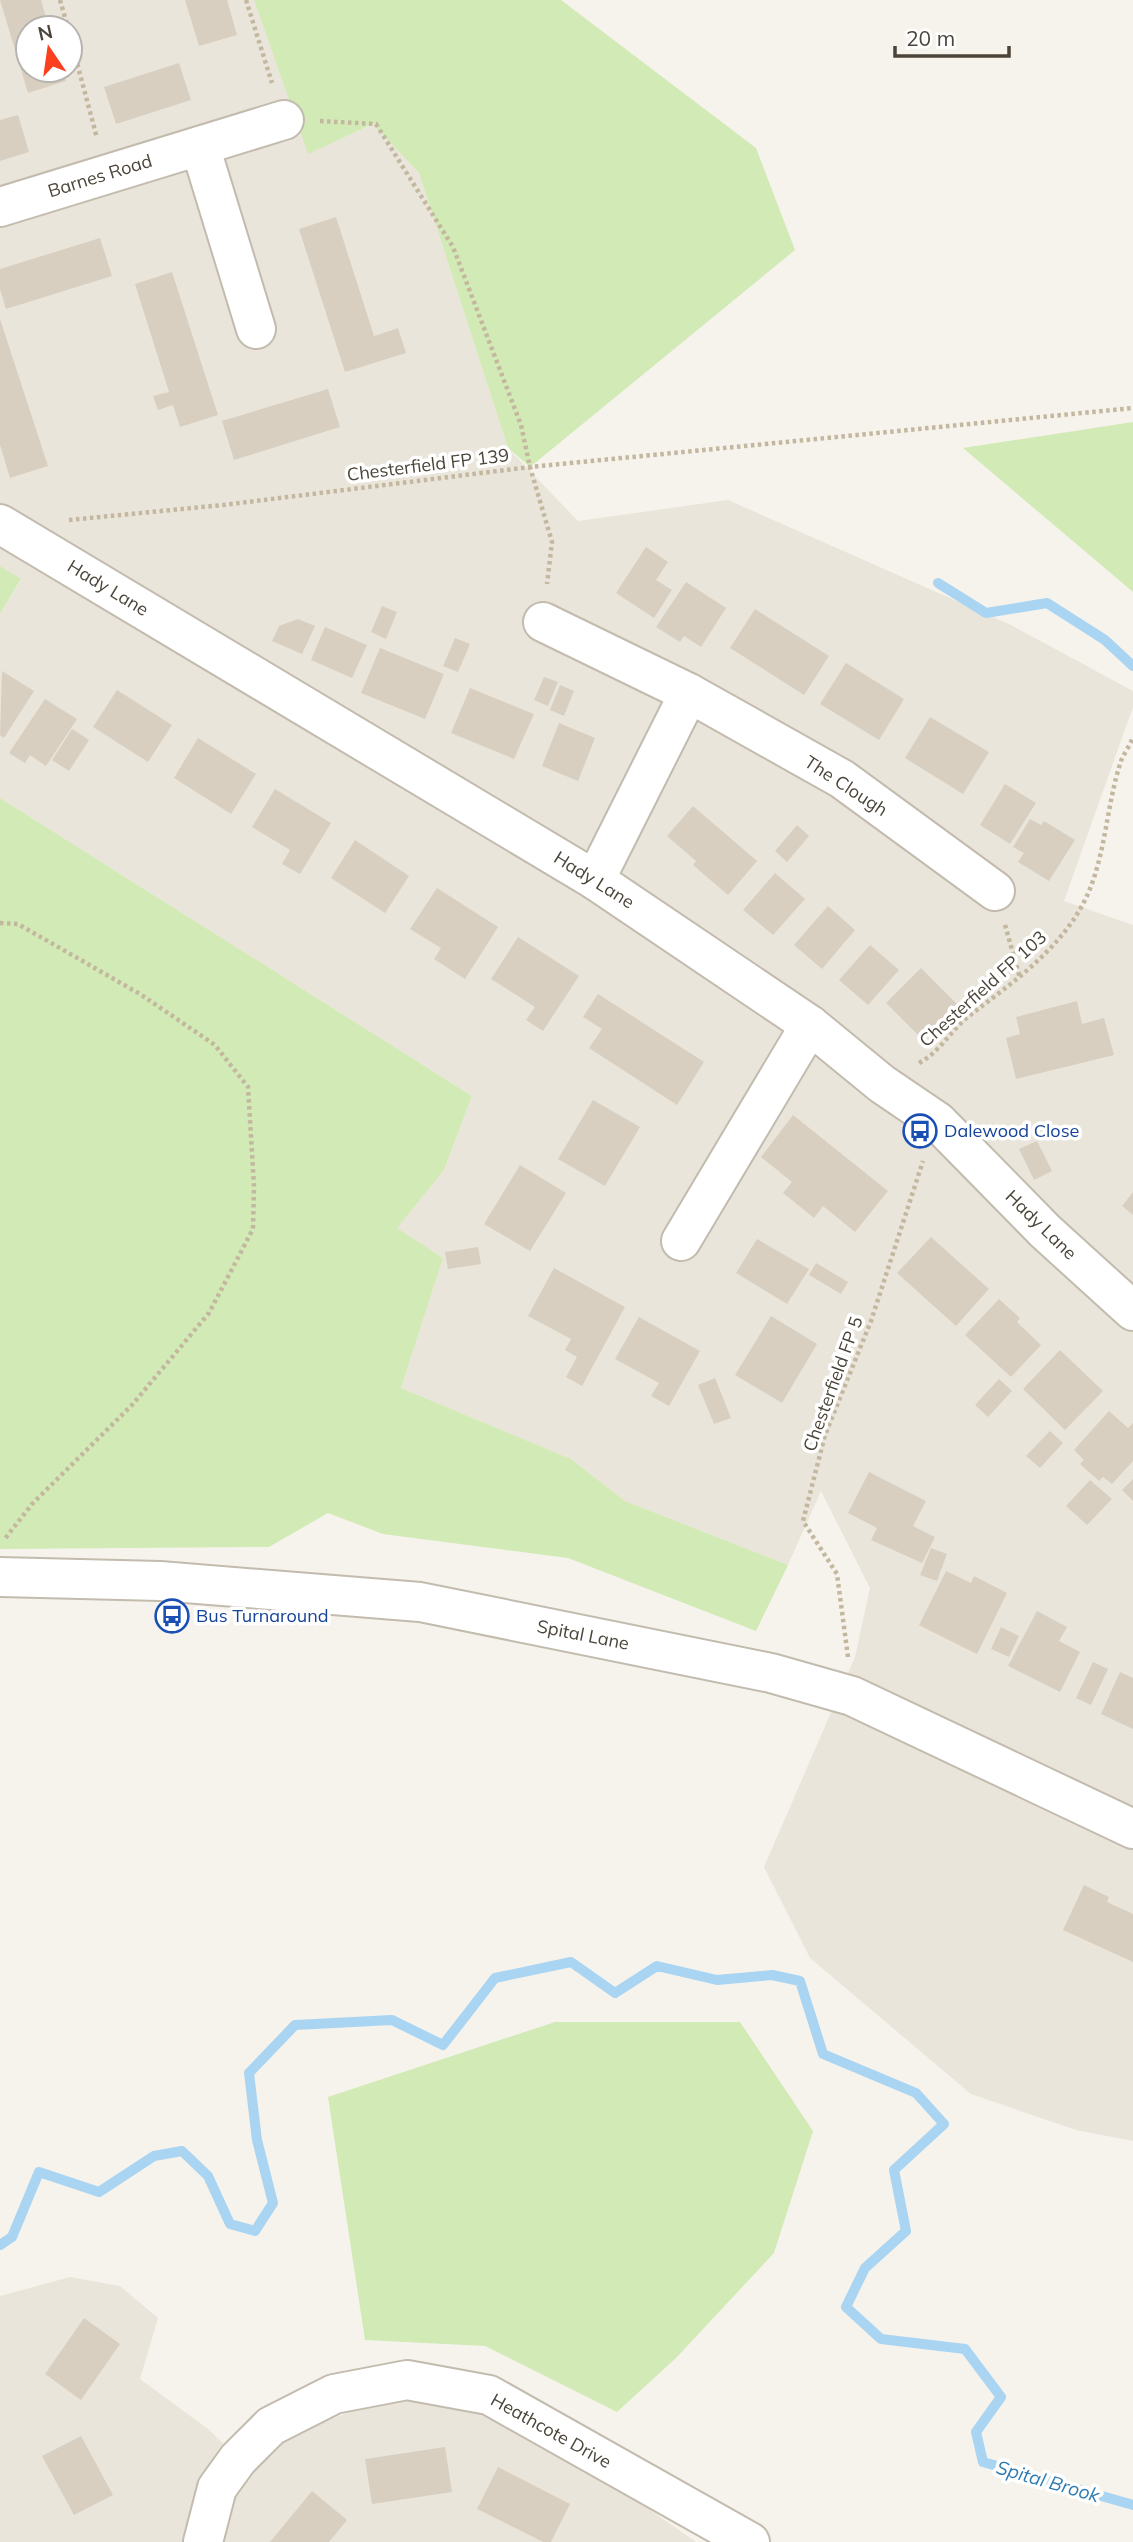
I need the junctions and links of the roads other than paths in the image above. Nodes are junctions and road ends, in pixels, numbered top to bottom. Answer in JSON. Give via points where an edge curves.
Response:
{"nodes":[{"id":1,"x":284,"y":120,"type":"road end"},
{"id":2,"x":200,"y":146,"type":"junction"},
{"id":3,"x":0,"y":207,"type":"edge"},
{"id":4,"x":256,"y":329,"type":"dead end"},
{"id":5,"x":2,"y":525,"type":"edge"},
{"id":6,"x":543,"y":622,"type":"road end"},
{"id":7,"x":689,"y":693,"type":"junction"},
{"id":8,"x":595,"y":880,"type":"junction"},
{"id":9,"x":995,"y":891,"type":"road end"},
{"id":10,"x":810,"y":1025,"type":"junction"},
{"id":11,"x":681,"y":1241,"type":"dead end"},
{"id":12,"x":1133,"y":1311,"type":"edge"},
{"id":13,"x":0,"y":1577,"type":"edge"},
{"id":14,"x":1133,"y":1829,"type":"edge"},
{"id":15,"x":203,"y":2542,"type":"edge"},
{"id":16,"x":750,"y":2542,"type":"edge"}],
"edges":[{"from":1,"to":2,"type":"street","name":"Barnes Road"},
{"from":2,"to":3,"type":"street","name":"Barnes Road"},
{"from":2,"to":4,"type":"street"},
{"from":5,"to":8,"type":"street","name":"Hady Lane"},
{"from":6,"to":7,"type":"street","name":"The Clough"},
{"from":7,"to":8,"type":"street"},
{"from":7,"to":9,"type":"street","name":"The Clough","via":[[842,779]]},
{"from":8,"to":10,"type":"street","name":"Hady Lane"},
{"from":10,"to":11,"type":"street"},
{"from":10,"to":12,"type":"street","name":"Hady Lane","via":[[882,1084],[938,1122],[1045,1231]]},
{"from":13,"to":14,"type":"street","name":"Spital Lane","via":[[160,1581],[420,1602],[771,1673],[852,1696]]},
{"from":15,"to":16,"type":"street","name":"Heathcote Drive","via":[[218,2488],[238,2459],[271,2426],[334,2394],[407,2379],[489,2395]]}]}
